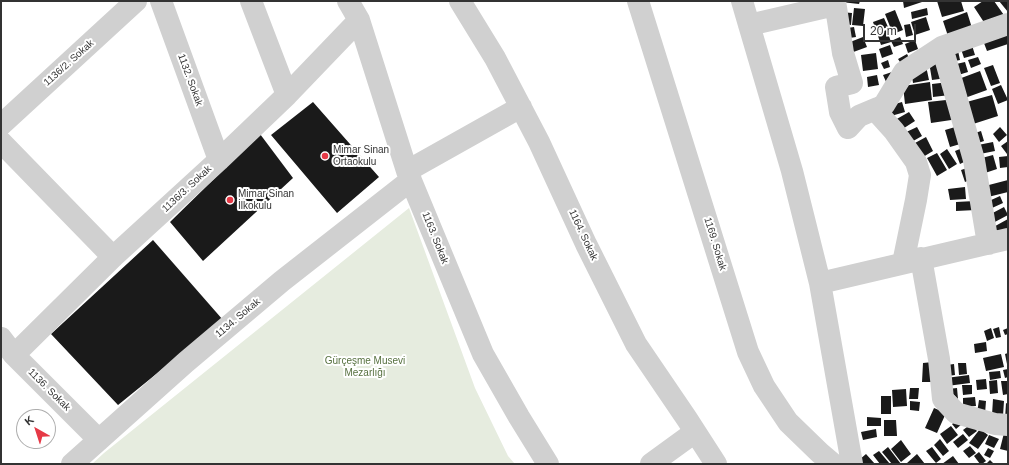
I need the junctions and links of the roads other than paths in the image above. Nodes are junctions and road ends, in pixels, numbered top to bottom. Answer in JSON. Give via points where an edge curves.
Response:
{"nodes":[{"id":1,"x":136,"y":1,"type":"edge"},
{"id":2,"x":161,"y":1,"type":"edge"},
{"id":3,"x":251,"y":1,"type":"edge"},
{"id":4,"x":348,"y":1,"type":"edge"},
{"id":5,"x":460,"y":1,"type":"edge"},
{"id":6,"x":638,"y":1,"type":"edge"},
{"id":7,"x":742,"y":1,"type":"edge"},
{"id":8,"x":835,"y":3,"type":"edge"},
{"id":9,"x":359,"y":20,"type":"junction"},
{"id":10,"x":1008,"y":24,"type":"edge"},
{"id":11,"x":749,"y":25,"type":"junction"},
{"id":12,"x":942,"y":47,"type":"junction"},
{"id":13,"x":287,"y":95,"type":"junction"},
{"id":14,"x":521,"y":107,"type":"junction"},
{"id":15,"x":878,"y":108,"type":"junction"},
{"id":16,"x":1,"y":125,"type":"edge"},
{"id":17,"x":1,"y":142,"type":"edge"},
{"id":18,"x":219,"y":160,"type":"junction"},
{"id":19,"x":409,"y":175,"type":"junction"},
{"id":20,"x":998,"y":241,"type":"edge"},
{"id":21,"x":113,"y":257,"type":"junction"},
{"id":22,"x":912,"y":261,"type":"junction"},
{"id":23,"x":820,"y":283,"type":"junction"},
{"id":24,"x":1,"y":338,"type":"edge"},
{"id":25,"x":14,"y":355,"type":"junction"},
{"id":26,"x":1008,"y":425,"type":"edge"},
{"id":27,"x":695,"y":432,"type":"junction"},
{"id":28,"x":99,"y":440,"type":"junction"},
{"id":29,"x":72,"y":464,"type":"edge"},
{"id":30,"x":548,"y":464,"type":"edge"},
{"id":31,"x":650,"y":464,"type":"edge"},
{"id":32,"x":716,"y":464,"type":"edge"},
{"id":33,"x":833,"y":464,"type":"edge"},
{"id":34,"x":852,"y":464,"type":"edge"}],
"edges":[{"from":1,"to":16,"type":"street","name":"1136/2. Sokak"},
{"from":2,"to":18,"type":"street","name":"1132. Sokak"},
{"from":3,"to":13,"type":"street"},
{"from":4,"to":9,"type":"street","name":"1163. Sokak"},
{"from":5,"to":14,"type":"street","name":"1164. Sokak"},
{"from":6,"to":33,"type":"street","name":"1169. Sokak","via":[[748,352],[764,386],[788,422]]},
{"from":7,"to":11,"type":"street"},
{"from":8,"to":11,"type":"street"},
{"from":8,"to":15,"type":"street","via":[[843,53],[852,83],[836,87],[840,112],[848,128],[859,116]]},
{"from":9,"to":13,"type":"street","name":"1136/3. Sokak"},
{"from":9,"to":19,"type":"street","name":"1163. Sokak"},
{"from":10,"to":12,"type":"street"},
{"from":11,"to":23,"type":"street","via":[[792,171]]},
{"from":12,"to":15,"type":"street","via":[[904,72],[884,105]]},
{"from":12,"to":20,"type":"street"},
{"from":13,"to":18,"type":"street","name":"1136/3. Sokak"},
{"from":14,"to":19,"type":"street","name":"1134. Sokak"},
{"from":14,"to":27,"type":"street","name":"1164. Sokak","via":[[636,344]]},
{"from":15,"to":22,"type":"street","via":[[876,111],[916,162],[920,175]]},
{"from":17,"to":21,"type":"street"},
{"from":18,"to":21,"type":"street","name":"1136/3. Sokak"},
{"from":19,"to":28,"type":"street","name":"1134. Sokak","via":[[186,362]]},
{"from":19,"to":30,"type":"street","name":"1163. Sokak","via":[[483,354]]},
{"from":20,"to":22,"type":"street"},
{"from":21,"to":25,"type":"street","name":"1136/3. Sokak"},
{"from":22,"to":23,"type":"street"},
{"from":22,"to":26,"type":"street","via":[[939,359],[943,399],[956,414]]},
{"from":23,"to":34,"type":"street"},
{"from":24,"to":25,"type":"street","name":"1136. Sokak"},
{"from":25,"to":28,"type":"street","name":"1136. Sokak"},
{"from":27,"to":31,"type":"street"},
{"from":27,"to":32,"type":"street","name":"1164. Sokak"},
{"from":28,"to":29,"type":"street","name":"1134. Sokak"}]}
